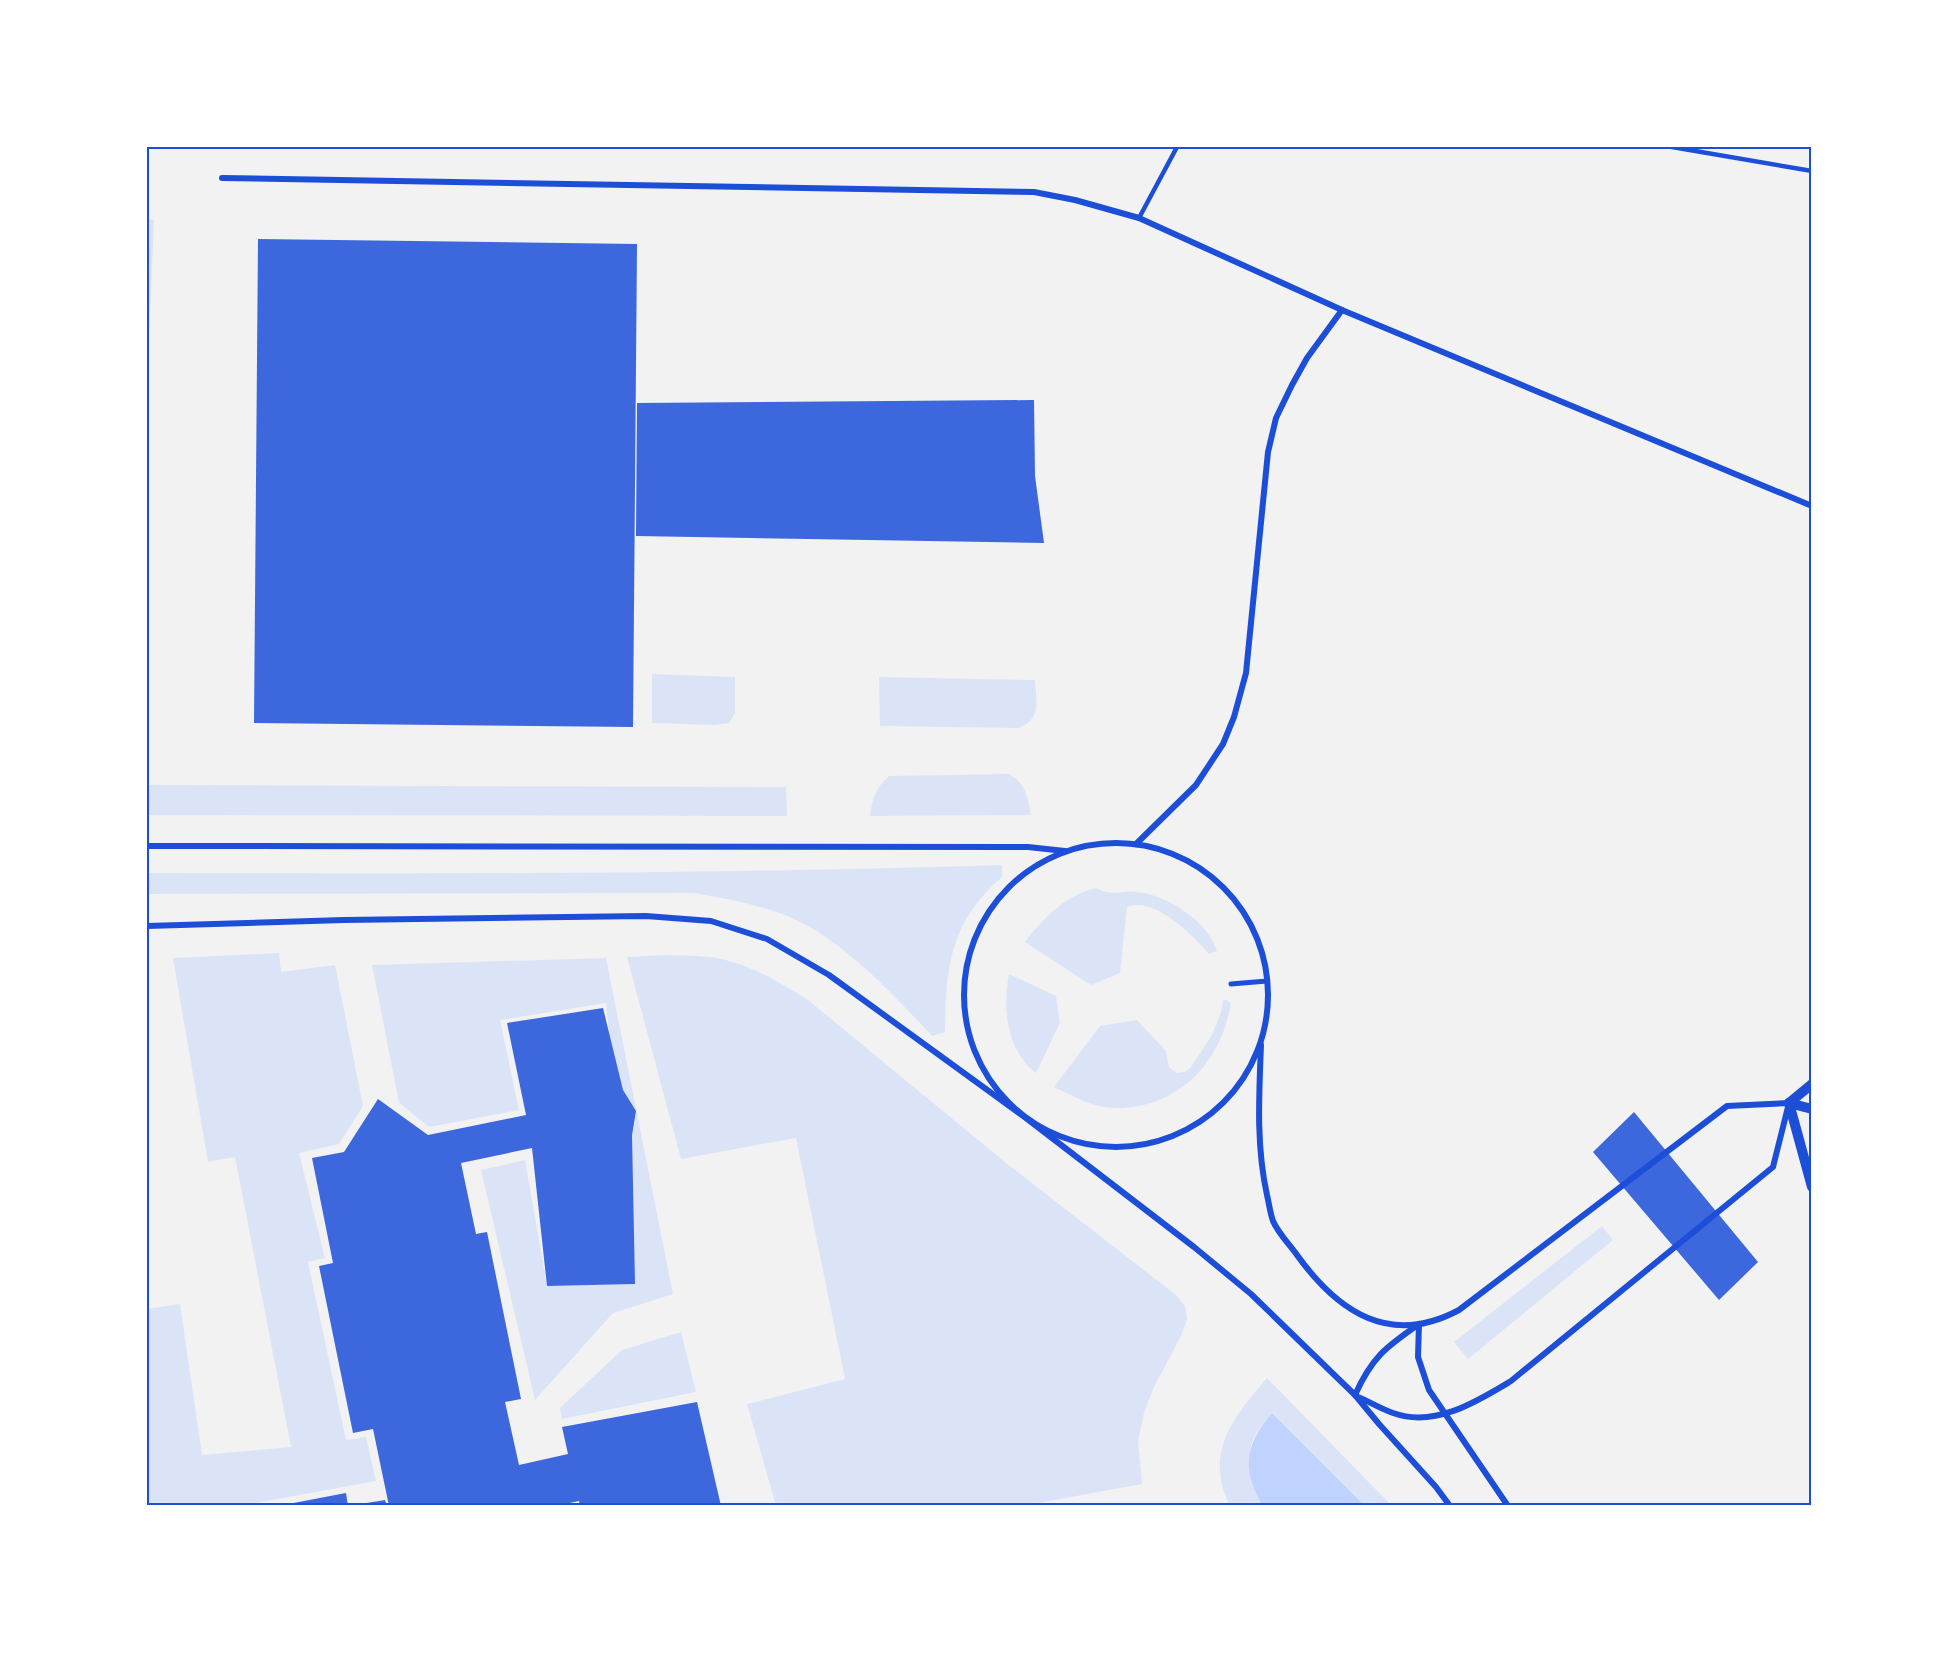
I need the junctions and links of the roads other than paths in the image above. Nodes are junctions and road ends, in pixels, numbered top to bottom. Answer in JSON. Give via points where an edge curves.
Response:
{"nodes":[{"id":1,"x":1177,"y":147,"type":"edge"},
{"id":2,"x":1672,"y":147,"type":"edge"},
{"id":3,"x":1812,"y":171,"type":"edge"},
{"id":4,"x":222,"y":178,"type":"dead end"},
{"id":5,"x":1139,"y":218,"type":"junction"},
{"id":6,"x":1342,"y":310,"type":"junction"},
{"id":7,"x":1812,"y":506,"type":"edge"},
{"id":8,"x":1136,"y":844,"type":"junction"},
{"id":9,"x":147,"y":846,"type":"edge"},
{"id":10,"x":1066,"y":851,"type":"junction"},
{"id":11,"x":147,"y":926,"type":"edge"},
{"id":12,"x":1267,"y":981,"type":"junction"},
{"id":13,"x":1231,"y":984,"type":"dead end"},
{"id":14,"x":1261,"y":1045,"type":"junction"},
{"id":15,"x":1812,"y":1084,"type":"edge"},
{"id":16,"x":1789,"y":1103,"type":"junction"},
{"id":17,"x":1812,"y":1108,"type":"edge"},
{"id":18,"x":1026,"y":1118,"type":"junction"},
{"id":19,"x":1812,"y":1187,"type":"edge"},
{"id":20,"x":1419,"y":1324,"type":"junction"},
{"id":21,"x":1355,"y":1395,"type":"junction"},
{"id":22,"x":1444,"y":1414,"type":"junction"},
{"id":23,"x":1450,"y":1506,"type":"edge"},
{"id":24,"x":1508,"y":1506,"type":"edge"}],
"edges":[{"from":1,"to":5,"type":"lane"},
{"from":2,"to":3,"type":"lane"},
{"from":4,"to":5,"type":"street","via":[[1034,192]]},
{"from":5,"to":6,"type":"street"},
{"from":6,"to":7,"type":"street"},
{"from":6,"to":8,"type":"street","via":[[1307,358],[1276,418],[1246,673],[1234,717],[1223,744],[1196,785]]},
{"from":8,"to":10,"type":"street","via":[[1089,845]]},
{"from":8,"to":12,"type":"street","via":[[1182,858],[1219,882],[1247,917],[1264,957]]},
{"from":9,"to":10,"type":"street","via":[[1028,847]]},
{"from":10,"to":18,"type":"street","via":[[1024,873],[992,907],[970,949],[964,996],[971,1042],[992,1084]]},
{"from":11,"to":18,"type":"street","via":[[646,916],[711,921],[767,939],[829,975]]},
{"from":12,"to":13,"type":"street"},
{"from":12,"to":14,"type":"street","via":[[1269,1002]]},
{"from":14,"to":18,"type":"street","via":[[1241,1084],[1210,1116],[1166,1140],[1118,1148],[1069,1140]]},
{"from":14,"to":20,"type":"street","via":[[1258,1119],[1262,1169],[1274,1223],[1311,1275],[1349,1310],[1384,1324]]},
{"from":15,"to":16,"type":"street"},
{"from":16,"to":17,"type":"street"},
{"from":16,"to":19,"type":"street"},
{"from":16,"to":20,"type":"street","via":[[1727,1106],[1459,1310]]},
{"from":16,"to":22,"type":"street","via":[[1773,1167],[1511,1381],[1477,1402]]},
{"from":18,"to":21,"type":"street","via":[[1251,1294]]},
{"from":20,"to":21,"type":"street","via":[[1388,1346],[1366,1370]]},
{"from":20,"to":22,"type":"street","via":[[1418,1357],[1429,1390]]},
{"from":21,"to":22,"type":"street","via":[[1394,1413],[1419,1417]]},
{"from":21,"to":23,"type":"street"},
{"from":22,"to":24,"type":"street"}]}
